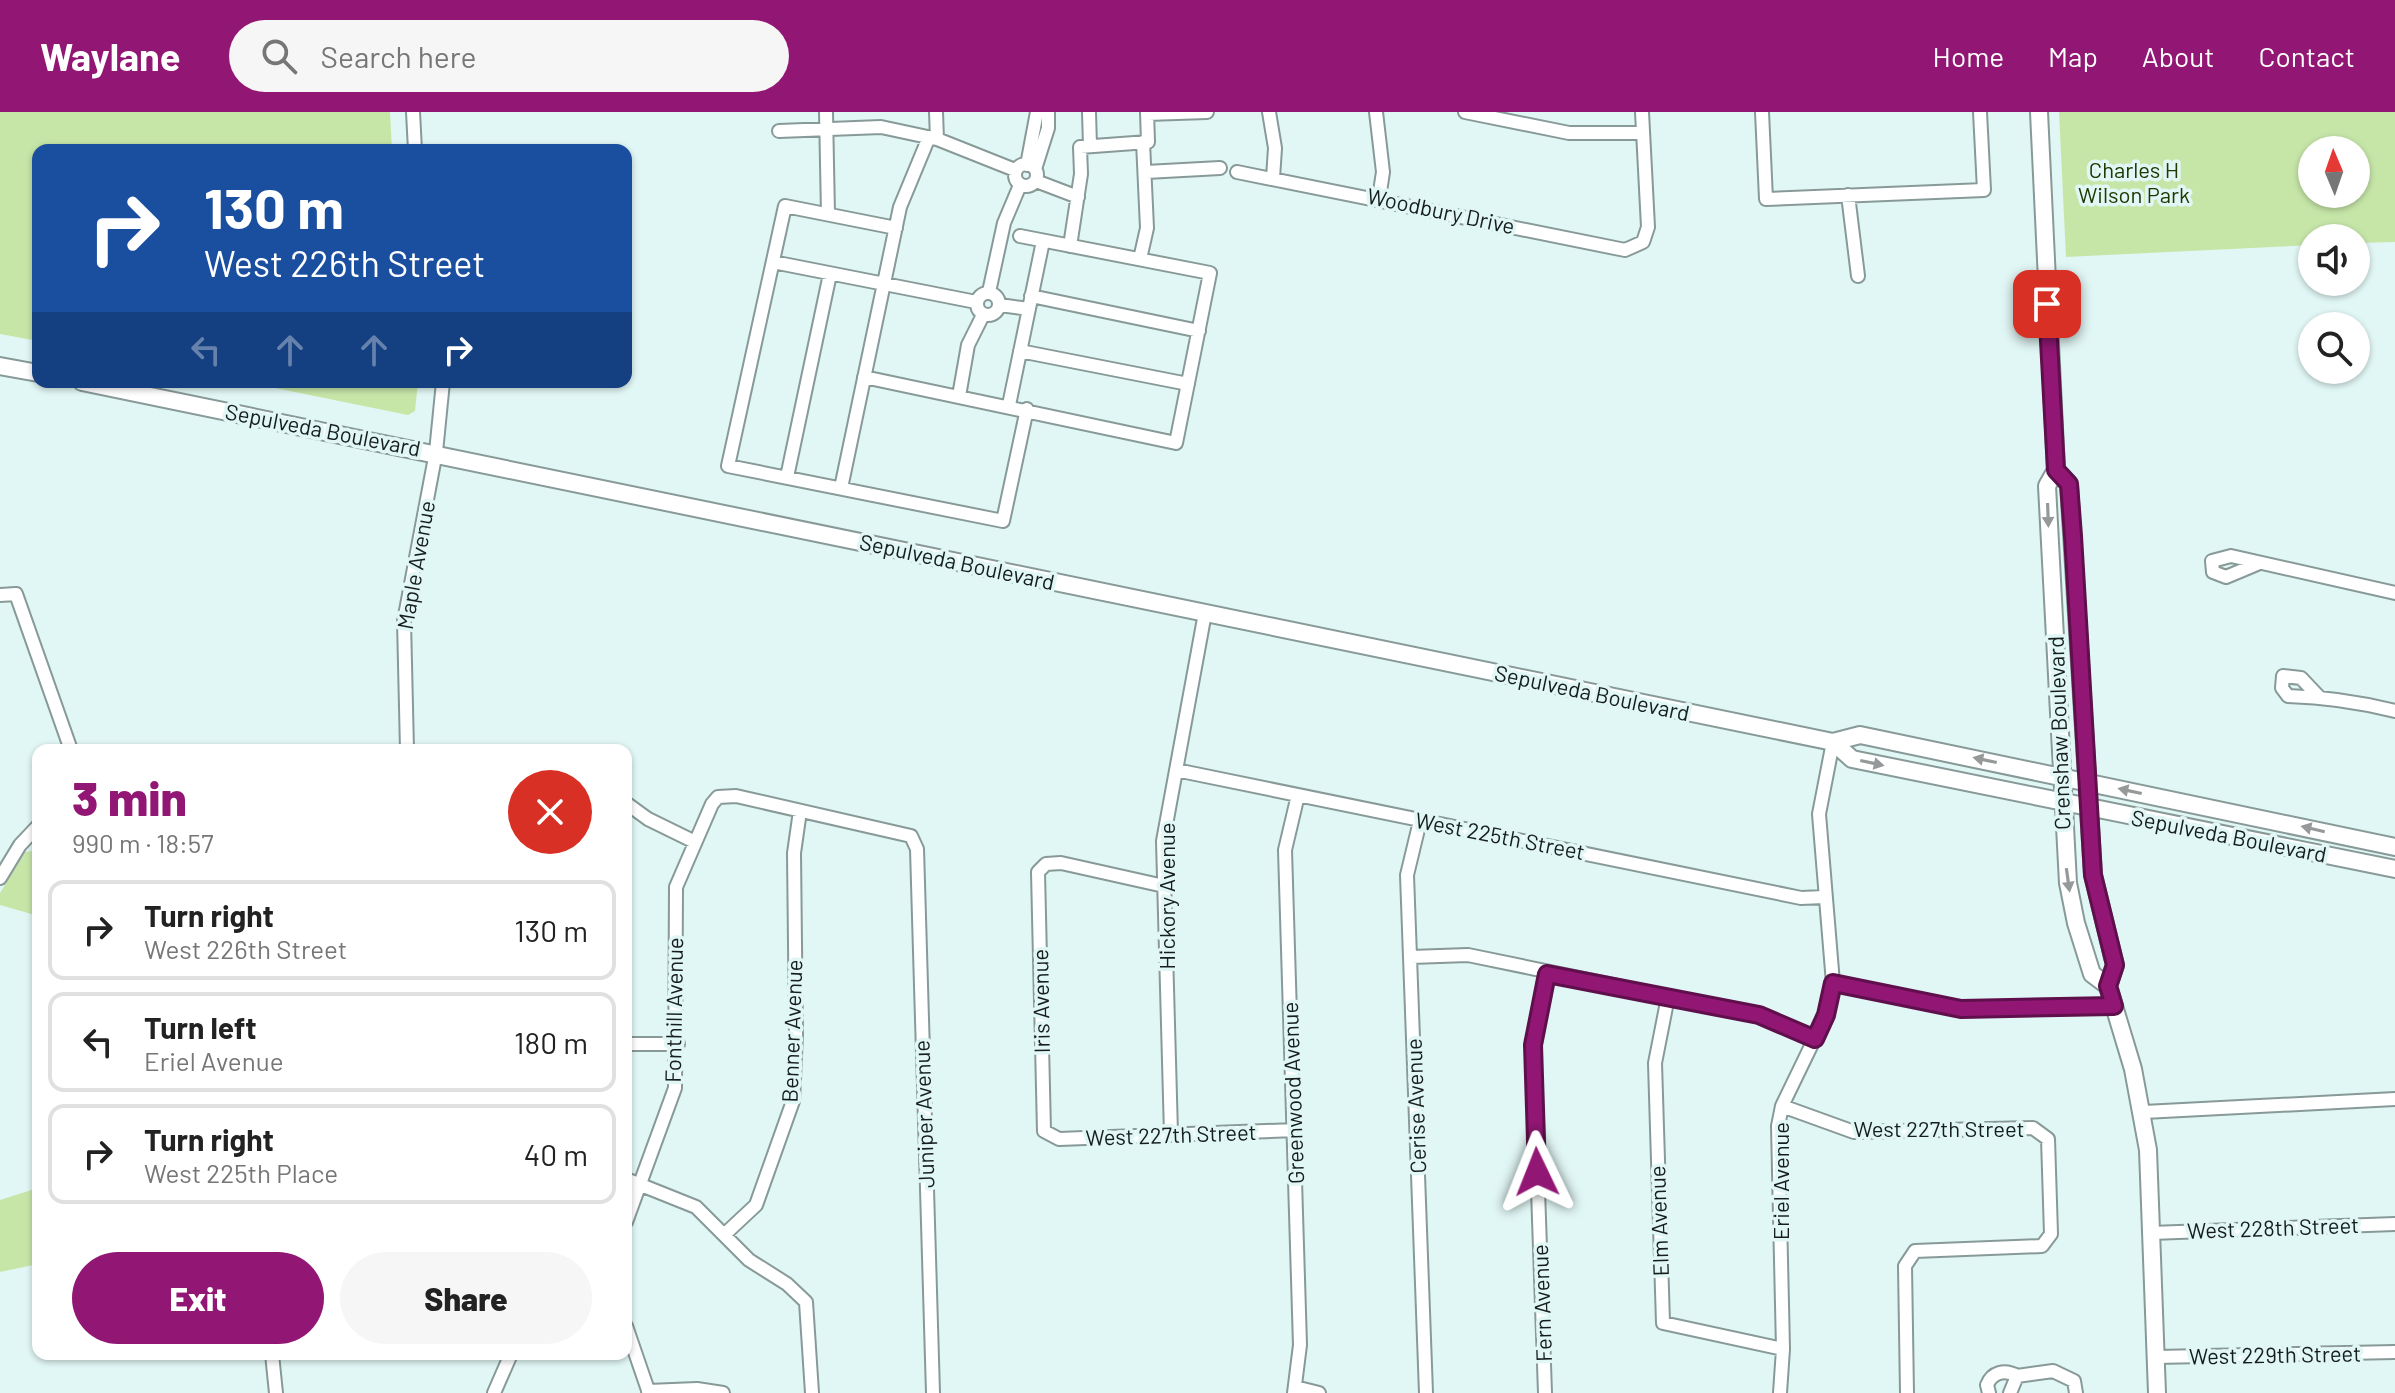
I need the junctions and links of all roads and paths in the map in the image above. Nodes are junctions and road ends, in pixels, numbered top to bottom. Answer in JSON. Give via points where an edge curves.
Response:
{"nodes":[{"id":1,"x":413,"y":112,"type":"edge"},
{"id":2,"x":826,"y":112,"type":"edge"},
{"id":3,"x":880,"y":112,"type":"edge"},
{"id":4,"x":936,"y":112,"type":"edge"},
{"id":5,"x":1037,"y":112,"type":"edge"},
{"id":6,"x":1048,"y":112,"type":"edge"},
{"id":7,"x":1089,"y":112,"type":"edge"},
{"id":8,"x":1207,"y":112,"type":"edge"},
{"id":9,"x":1269,"y":112,"type":"edge"},
{"id":10,"x":1376,"y":112,"type":"edge"},
{"id":11,"x":1465,"y":112,"type":"edge"},
{"id":12,"x":1642,"y":112,"type":"edge"},
{"id":13,"x":1762,"y":112,"type":"edge"},
{"id":14,"x":1980,"y":112,"type":"edge"},
{"id":15,"x":2039,"y":112,"type":"edge"},
{"id":16,"x":1147,"y":113,"type":"edge"},
{"id":17,"x":881,"y":127,"type":"junction"},
{"id":18,"x":827,"y":129,"type":"junction"},
{"id":19,"x":779,"y":131,"type":"dead end"},
{"id":20,"x":1642,"y":133,"type":"junction"},
{"id":21,"x":933,"y":138,"type":"junction"},
{"id":22,"x":1143,"y":142,"type":"junction"},
{"id":23,"x":415,"y":144,"type":"edge"},
{"id":24,"x":1090,"y":146,"type":"junction"},
{"id":25,"x":1220,"y":168,"type":"dead end"},
{"id":26,"x":1028,"y":171,"type":"junction"},
{"id":27,"x":1146,"y":172,"type":"junction"},
{"id":28,"x":1237,"y":172,"type":"dead end"},
{"id":29,"x":1273,"y":178,"type":"junction"},
{"id":30,"x":1848,"y":195,"type":"junction"},
{"id":31,"x":1078,"y":197,"type":"junction"},
{"id":32,"x":1379,"y":198,"type":"junction"},
{"id":33,"x":828,"y":214,"type":"junction"},
{"id":34,"x":896,"y":228,"type":"junction"},
{"id":35,"x":1020,"y":236,"type":"dead end"},
{"id":36,"x":1043,"y":241,"type":"junction"},
{"id":37,"x":1070,"y":246,"type":"junction"},
{"id":38,"x":1140,"y":259,"type":"junction"},
{"id":39,"x":773,"y":262,"type":"junction"},
{"id":40,"x":830,"y":274,"type":"junction"},
{"id":41,"x":1858,"y":276,"type":"dead end"},
{"id":42,"x":884,"y":284,"type":"junction"},
{"id":43,"x":989,"y":292,"type":"junction"},
{"id":44,"x":976,"y":302,"type":"junction"},
{"id":45,"x":1030,"y":303,"type":"junction"},
{"id":46,"x":1000,"y":305,"type":"junction"},
{"id":47,"x":983,"y":315,"type":"junction"},
{"id":48,"x":1199,"y":331,"type":"junction"},
{"id":49,"x":1020,"y":351,"type":"junction"},
{"id":50,"x":0,"y":366,"type":"edge"},
{"id":51,"x":32,"y":372,"type":"edge"},
{"id":52,"x":864,"y":377,"type":"junction"},
{"id":53,"x":1188,"y":384,"type":"junction"},
{"id":54,"x":112,"y":388,"type":"edge"},
{"id":55,"x":442,"y":388,"type":"edge"},
{"id":56,"x":959,"y":396,"type":"junction"},
{"id":57,"x":1009,"y":405,"type":"junction"},
{"id":58,"x":1027,"y":409,"type":"junction"},
{"id":59,"x":436,"y":452,"type":"junction"},
{"id":60,"x":2056,"y":470,"type":"junction"},
{"id":61,"x":787,"y":477,"type":"junction"},
{"id":62,"x":841,"y":488,"type":"junction"},
{"id":63,"x":2257,"y":564,"type":"dead end"},
{"id":64,"x":2395,"y":593,"type":"edge"},
{"id":65,"x":0,"y":595,"type":"edge"},
{"id":66,"x":1205,"y":613,"type":"junction"},
{"id":67,"x":2319,"y":697,"type":"dead end"},
{"id":68,"x":2395,"y":711,"type":"edge"},
{"id":69,"x":1833,"y":742,"type":"junction"},
{"id":70,"x":69,"y":744,"type":"edge"},
{"id":71,"x":407,"y":744,"type":"edge"},
{"id":72,"x":1176,"y":770,"type":"junction"},
{"id":73,"x":2061,"y":776,"type":"junction"},
{"id":74,"x":2087,"y":782,"type":"junction"},
{"id":75,"x":1298,"y":795,"type":"junction"},
{"id":76,"x":2062,"y":802,"type":"junction"},
{"id":77,"x":632,"y":807,"type":"edge"},
{"id":78,"x":2088,"y":807,"type":"junction"},
{"id":79,"x":800,"y":811,"type":"junction"},
{"id":80,"x":1420,"y":821,"type":"junction"},
{"id":81,"x":32,"y":832,"type":"edge"},
{"id":82,"x":695,"y":842,"type":"junction"},
{"id":83,"x":2395,"y":847,"type":"edge"},
{"id":84,"x":2395,"y":869,"type":"edge"},
{"id":85,"x":0,"y":878,"type":"edge"},
{"id":86,"x":1164,"y":886,"type":"junction"},
{"id":87,"x":1824,"y":897,"type":"junction"},
{"id":88,"x":1411,"y":957,"type":"junction"},
{"id":89,"x":1547,"y":974,"type":"junction"},
{"id":90,"x":1833,"y":983,"type":"junction"},
{"id":91,"x":2108,"y":986,"type":"junction"},
{"id":92,"x":1668,"y":997,"type":"junction"},
{"id":93,"x":2114,"y":1006,"type":"junction"},
{"id":94,"x":1815,"y":1039,"type":"junction"},
{"id":95,"x":632,"y":1044,"type":"edge"},
{"id":96,"x":678,"y":1044,"type":"junction"},
{"id":97,"x":2395,"y":1099,"type":"edge"},
{"id":98,"x":1782,"y":1106,"type":"junction"},
{"id":99,"x":2144,"y":1112,"type":"junction"},
{"id":100,"x":1295,"y":1130,"type":"junction"},
{"id":101,"x":1171,"y":1134,"type":"junction"},
{"id":102,"x":1047,"y":1135,"type":"joint"},
{"id":103,"x":632,"y":1181,"type":"edge"},
{"id":104,"x":641,"y":1185,"type":"junction"},
{"id":105,"x":632,"y":1207,"type":"edge"},
{"id":106,"x":2395,"y":1224,"type":"edge"},
{"id":107,"x":2151,"y":1233,"type":"junction"},
{"id":108,"x":725,"y":1234,"type":"junction"},
{"id":109,"x":632,"y":1344,"type":"edge"},
{"id":110,"x":1783,"y":1349,"type":"junction"},
{"id":111,"x":2395,"y":1352,"type":"edge"},
{"id":112,"x":2156,"y":1357,"type":"junction"},
{"id":113,"x":273,"y":1360,"type":"edge"},
{"id":114,"x":508,"y":1360,"type":"edge"},
{"id":115,"x":2017,"y":1376,"type":"junction"},
{"id":116,"x":1294,"y":1390,"type":"edge"},
{"id":117,"x":648,"y":1392,"type":"edge"},
{"id":118,"x":276,"y":1393,"type":"edge"},
{"id":119,"x":494,"y":1393,"type":"edge"},
{"id":120,"x":723,"y":1393,"type":"edge"},
{"id":121,"x":812,"y":1393,"type":"edge"},
{"id":122,"x":933,"y":1393,"type":"edge"},
{"id":123,"x":1319,"y":1393,"type":"edge"},
{"id":124,"x":1426,"y":1393,"type":"edge"},
{"id":125,"x":1545,"y":1393,"type":"edge"},
{"id":126,"x":1780,"y":1393,"type":"edge"},
{"id":127,"x":1907,"y":1393,"type":"edge"},
{"id":128,"x":1989,"y":1393,"type":"edge"},
{"id":129,"x":2010,"y":1393,"type":"edge"},
{"id":130,"x":2076,"y":1393,"type":"edge"},
{"id":131,"x":2157,"y":1393,"type":"edge"}],
"edges":[{"from":1,"to":23,"type":"street"},
{"from":2,"to":18,"type":"street"},
{"from":3,"to":17,"type":"street"},
{"from":4,"to":21,"type":"street"},
{"from":5,"to":26,"type":"street"},
{"from":6,"to":26,"type":"street","via":[[1048,128]]},
{"from":7,"to":24,"type":"street"},
{"from":8,"to":16,"type":"street"},
{"from":9,"to":29,"type":"street"},
{"from":10,"to":32,"type":"street","via":[[1383,172]]},
{"from":11,"to":20,"type":"street","via":[[1569,133]]},
{"from":12,"to":20,"type":"street"},
{"from":13,"to":30,"type":"street","via":[[1766,199]]},
{"from":14,"to":30,"type":"street","via":[[1984,190]]},
{"from":15,"to":60,"type":"main road","name":"Crenshaw Boulevard"},
{"from":16,"to":22,"type":"street","via":[[1148,142]]},
{"from":17,"to":18,"type":"street"},
{"from":17,"to":21,"type":"street"},
{"from":18,"to":19,"type":"street"},
{"from":18,"to":33,"type":"street"},
{"from":20,"to":32,"type":"street","name":"Woodbury Drive","via":[[1648,227],[1643,242],[1625,250]]},
{"from":21,"to":26,"type":"street"},
{"from":21,"to":34,"type":"street","via":[[900,207]]},
{"from":22,"to":24,"type":"street"},
{"from":22,"to":27,"type":"street"},
{"from":24,"to":31,"type":"street","via":[[1080,147]]},
{"from":25,"to":27,"type":"street"},
{"from":26,"to":31,"type":"street"},
{"from":26,"to":43,"type":"street","via":[[1029,187],[1020,185],[1004,223]]},
{"from":27,"to":38,"type":"street","via":[[1147,228]]},
{"from":28,"to":29,"type":"street","name":"Woodbury Drive"},
{"from":29,"to":32,"type":"street","name":"Woodbury Drive"},
{"from":30,"to":41,"type":"street"},
{"from":31,"to":37,"type":"street"},
{"from":33,"to":34,"type":"street"},
{"from":33,"to":39,"type":"street","via":[[785,206]]},
{"from":34,"to":42,"type":"street"},
{"from":35,"to":36,"type":"street"},
{"from":36,"to":37,"type":"street"},
{"from":36,"to":45,"type":"street"},
{"from":37,"to":38,"type":"street"},
{"from":38,"to":48,"type":"street","via":[[1210,273]]},
{"from":39,"to":40,"type":"street"},
{"from":39,"to":61,"type":"street","via":[[728,466]]},
{"from":40,"to":42,"type":"street"},
{"from":40,"to":61,"type":"street"},
{"from":42,"to":44,"type":"street"},
{"from":42,"to":52,"type":"street"},
{"from":43,"to":44,"type":"street"},
{"from":43,"to":46,"type":"street"},
{"from":44,"to":47,"type":"street"},
{"from":45,"to":46,"type":"street"},
{"from":45,"to":48,"type":"street"},
{"from":45,"to":49,"type":"street"},
{"from":46,"to":47,"type":"street","via":[[996,313]]},
{"from":47,"to":56,"type":"street","via":[[968,345]]},
{"from":48,"to":53,"type":"street"},
{"from":49,"to":53,"type":"street"},
{"from":49,"to":57,"type":"street"},
{"from":50,"to":51,"type":"main road"},
{"from":52,"to":56,"type":"street"},
{"from":52,"to":62,"type":"street"},
{"from":53,"to":58,"type":"street","via":[[1176,443]]},
{"from":54,"to":59,"type":"main road","name":"Sepulveda Boulevard"},
{"from":55,"to":59,"type":"street","name":"Maple Avenue"},
{"from":56,"to":57,"type":"street"},
{"from":57,"to":58,"type":"street"},
{"from":58,"to":62,"type":"street","via":[[1003,521]]},
{"from":59,"to":66,"type":"main road","name":"Sepulveda Boulevard"},
{"from":59,"to":71,"type":"street","name":"Maple Avenue","via":[[404,621]]},
{"from":60,"to":73,"type":"main road","name":"Crenshaw Boulevard","one_way":true,"via":[[2047,486]]},
{"from":60,"to":74,"type":"main road","name":"Crenshaw Boulevard","via":[[2069,484]]},
{"from":61,"to":62,"type":"street"},
{"from":63,"to":64,"type":"street"},
{"from":65,"to":70,"type":"street","via":[[16,594]]},
{"from":66,"to":69,"type":"main road","name":"Sepulveda Boulevard"},
{"from":66,"to":72,"type":"street","name":"Hickory Avenue"},
{"from":67,"to":68,"type":"street"},
{"from":73,"to":69,"type":"main road","name":"Sepulveda Boulevard","one_way":true,"via":[[1860,735]]},
{"from":69,"to":76,"type":"main road","name":"Sepulveda Boulevard","one_way":true,"via":[[1852,759]]},
{"from":69,"to":87,"type":"street","name":"Eriel Avenue","via":[[1819,814]]},
{"from":72,"to":75,"type":"street","name":"West 225th Street"},
{"from":72,"to":86,"type":"street","name":"Hickory Avenue","via":[[1164,827]]},
{"from":73,"to":74,"type":"main road","name":"Sepulveda Boulevard"},
{"from":73,"to":76,"type":"main road","name":"Crenshaw Boulevard"},
{"from":74,"to":78,"type":"main road","name":"Crenshaw Boulevard"},
{"from":83,"to":74,"type":"main road","name":"Sepulveda Boulevard","one_way":true},
{"from":75,"to":80,"type":"street","name":"West 225th Street"},
{"from":75,"to":100,"type":"street","name":"Greenwood Avenue","via":[[1285,850]]},
{"from":76,"to":78,"type":"main road","name":"Sepulveda Boulevard"},
{"from":76,"to":91,"type":"main road","name":"Crenshaw Boulevard","one_way":true,"via":[[2076,923],[2092,974]]},
{"from":77,"to":82,"type":"street"},
{"from":78,"to":84,"type":"main road","name":"Sepulveda Boulevard"},
{"from":78,"to":91,"type":"main road","name":"Crenshaw Boulevard","via":[[2093,875],[2115,965]]},
{"from":79,"to":82,"type":"street","name":"Fonthill Avenue","via":[[736,796],[718,797]]},
{"from":79,"to":108,"type":"street","name":"Benner Avenue","via":[[794,853],[793,1101],[756,1205]]},
{"from":79,"to":122,"type":"street","name":"Juniper Avenue","via":[[911,836],[917,849]]},
{"from":80,"to":87,"type":"street","name":"West 225th Street","via":[[1801,898]]},
{"from":80,"to":88,"type":"street","name":"Cerise Avenue","via":[[1407,875]]},
{"from":81,"to":85,"type":"street"},
{"from":82,"to":96,"type":"street","name":"Fonthill Avenue","via":[[674,904]]},
{"from":86,"to":101,"type":"street","name":"Hickory Avenue"},
{"from":86,"to":102,"type":"street","name":"Iris Avenue","via":[[1061,863],[1042,867],[1037,879]]},
{"from":87,"to":90,"type":"street","name":"Eriel Avenue"},
{"from":88,"to":89,"type":"street","via":[[1468,955]]},
{"from":88,"to":124,"type":"street","name":"Cerise Avenue"},
{"from":89,"to":92,"type":"street"},
{"from":89,"to":125,"type":"street","name":"Fern Avenue","via":[[1533,1045]]},
{"from":90,"to":93,"type":"street","via":[[1961,1009]]},
{"from":90,"to":94,"type":"street","name":"Eriel Avenue"},
{"from":91,"to":93,"type":"main road","name":"Crenshaw Boulevard"},
{"from":92,"to":94,"type":"street","via":[[1759,1015]]},
{"from":92,"to":110,"type":"street","name":"Elm Avenue","via":[[1655,1063],[1663,1323]]},
{"from":93,"to":99,"type":"main road","name":"Crenshaw Boulevard"},
{"from":94,"to":98,"type":"street","name":"Eriel Avenue"},
{"from":95,"to":96,"type":"street"},
{"from":96,"to":104,"type":"street","name":"Fonthill Avenue","via":[[675,1088]]},
{"from":97,"to":99,"type":"street"},
{"from":98,"to":110,"type":"street","name":"Eriel Avenue","via":[[1778,1126]]},
{"from":98,"to":127,"type":"street","name":"West 227th Street","via":[[1854,1132],[2033,1128],[2048,1139],[2051,1234],[2042,1246],[1915,1251],[1905,1266]]},
{"from":99,"to":107,"type":"main road","name":"Crenshaw Boulevard"},
{"from":100,"to":101,"type":"street","name":"West 227th Street"},
{"from":100,"to":116,"type":"street","name":"Greenwood Avenue","via":[[1300,1345]]},
{"from":101,"to":102,"type":"street","name":"West 227th Street","via":[[1059,1139]]},
{"from":103,"to":104,"type":"street"},
{"from":104,"to":105,"type":"street","name":"Fonthill Avenue"},
{"from":104,"to":108,"type":"street","via":[[696,1207]]},
{"from":106,"to":107,"type":"street","name":"West 228th Street"},
{"from":107,"to":112,"type":"main road","name":"Crenshaw Boulevard"},
{"from":108,"to":121,"type":"street","via":[[749,1260],[806,1302]]},
{"from":109,"to":117,"type":"street"},
{"from":110,"to":126,"type":"street","name":"Eriel Avenue"},
{"from":111,"to":112,"type":"street","name":"West 229th Street"},
{"from":112,"to":131,"type":"main road","name":"Crenshaw Boulevard"},
{"from":113,"to":118,"type":"street"},
{"from":114,"to":119,"type":"street"},
{"from":115,"to":128,"type":"street","via":[[1995,1374],[1987,1385]]},
{"from":115,"to":129,"type":"street"},
{"from":115,"to":130,"type":"street","via":[[2062,1373],[2074,1381]]},
{"from":116,"to":123,"type":"street"},
{"from":117,"to":120,"type":"street"}]}
